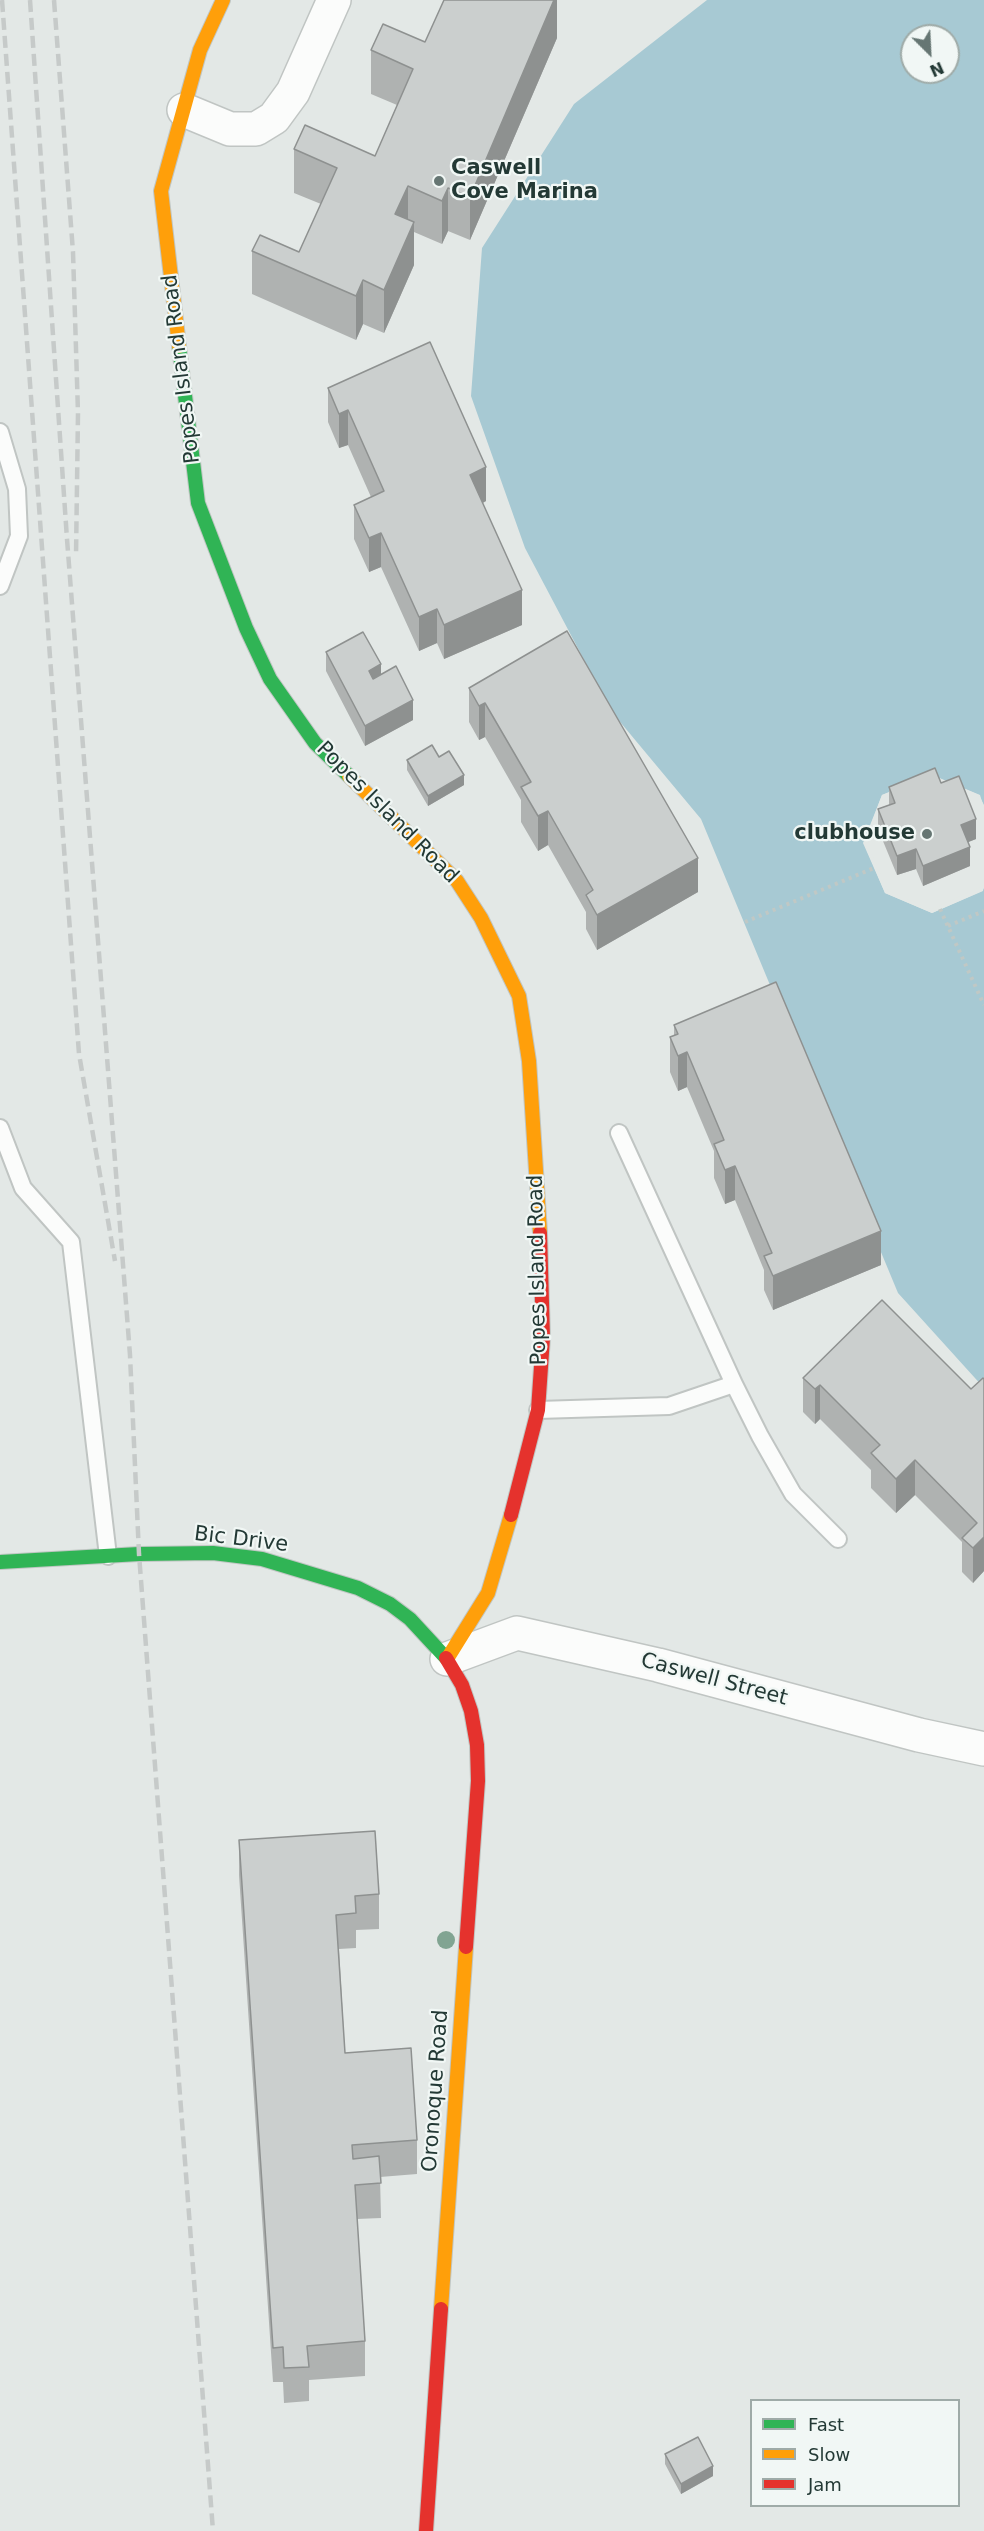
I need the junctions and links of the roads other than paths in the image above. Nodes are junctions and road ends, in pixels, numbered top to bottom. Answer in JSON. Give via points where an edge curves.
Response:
{"nodes":[{"id":1,"x":223,"y":0,"type":"edge"},
{"id":2,"x":334,"y":0,"type":"edge"},
{"id":3,"x":184,"y":110,"type":"junction"},
{"id":4,"x":0,"y":432,"type":"edge"},
{"id":5,"x":0,"y":586,"type":"edge"},
{"id":6,"x":0,"y":1128,"type":"edge"},
{"id":7,"x":619,"y":1133,"type":"dead end"},
{"id":8,"x":734,"y":1384,"type":"junction"},
{"id":9,"x":538,"y":1410,"type":"junction"},
{"id":10,"x":838,"y":1539,"type":"dead end"},
{"id":11,"x":108,"y":1556,"type":"junction"},
{"id":12,"x":0,"y":1562,"type":"edge"},
{"id":13,"x":447,"y":1659,"type":"junction"},
{"id":14,"x":984,"y":1749,"type":"edge"},
{"id":15,"x":426,"y":2531,"type":"edge"}],
"edges":[{"from":1,"to":3,"type":"street","name":"Popes Island Road","via":[[200,50]]},
{"from":2,"to":3,"type":"street","via":[[293,92],[274,118],[255,129],[230,129]]},
{"from":3,"to":9,"type":"street","name":"Popes Island Road","via":[[161,192],[202,514],[270,679],[315,743],[457,881],[481,918],[519,996],[529,1061],[538,1185],[543,1338]]},
{"from":4,"to":5,"type":"lane","via":[[17,489],[19,536]]},
{"from":6,"to":11,"type":"lane","via":[[24,1188],[71,1242]]},
{"from":7,"to":8,"type":"lane"},
{"from":8,"to":9,"type":"lane","via":[[669,1406]]},
{"from":8,"to":10,"type":"lane","via":[[793,1494]]},
{"from":9,"to":13,"type":"street","name":"Popes Island Road","via":[[488,1593]]},
{"from":11,"to":12,"type":"street","name":"Bic Drive"},
{"from":11,"to":13,"type":"street","name":"Bic Drive","via":[[213,1553],[262,1559],[307,1571],[358,1588],[390,1604],[410,1619]]},
{"from":13,"to":14,"type":"street","name":"Caswell Street","via":[[517,1633]]},
{"from":13,"to":15,"type":"street","name":"Oronoque Road","via":[[471,1711],[478,1781]]}]}
